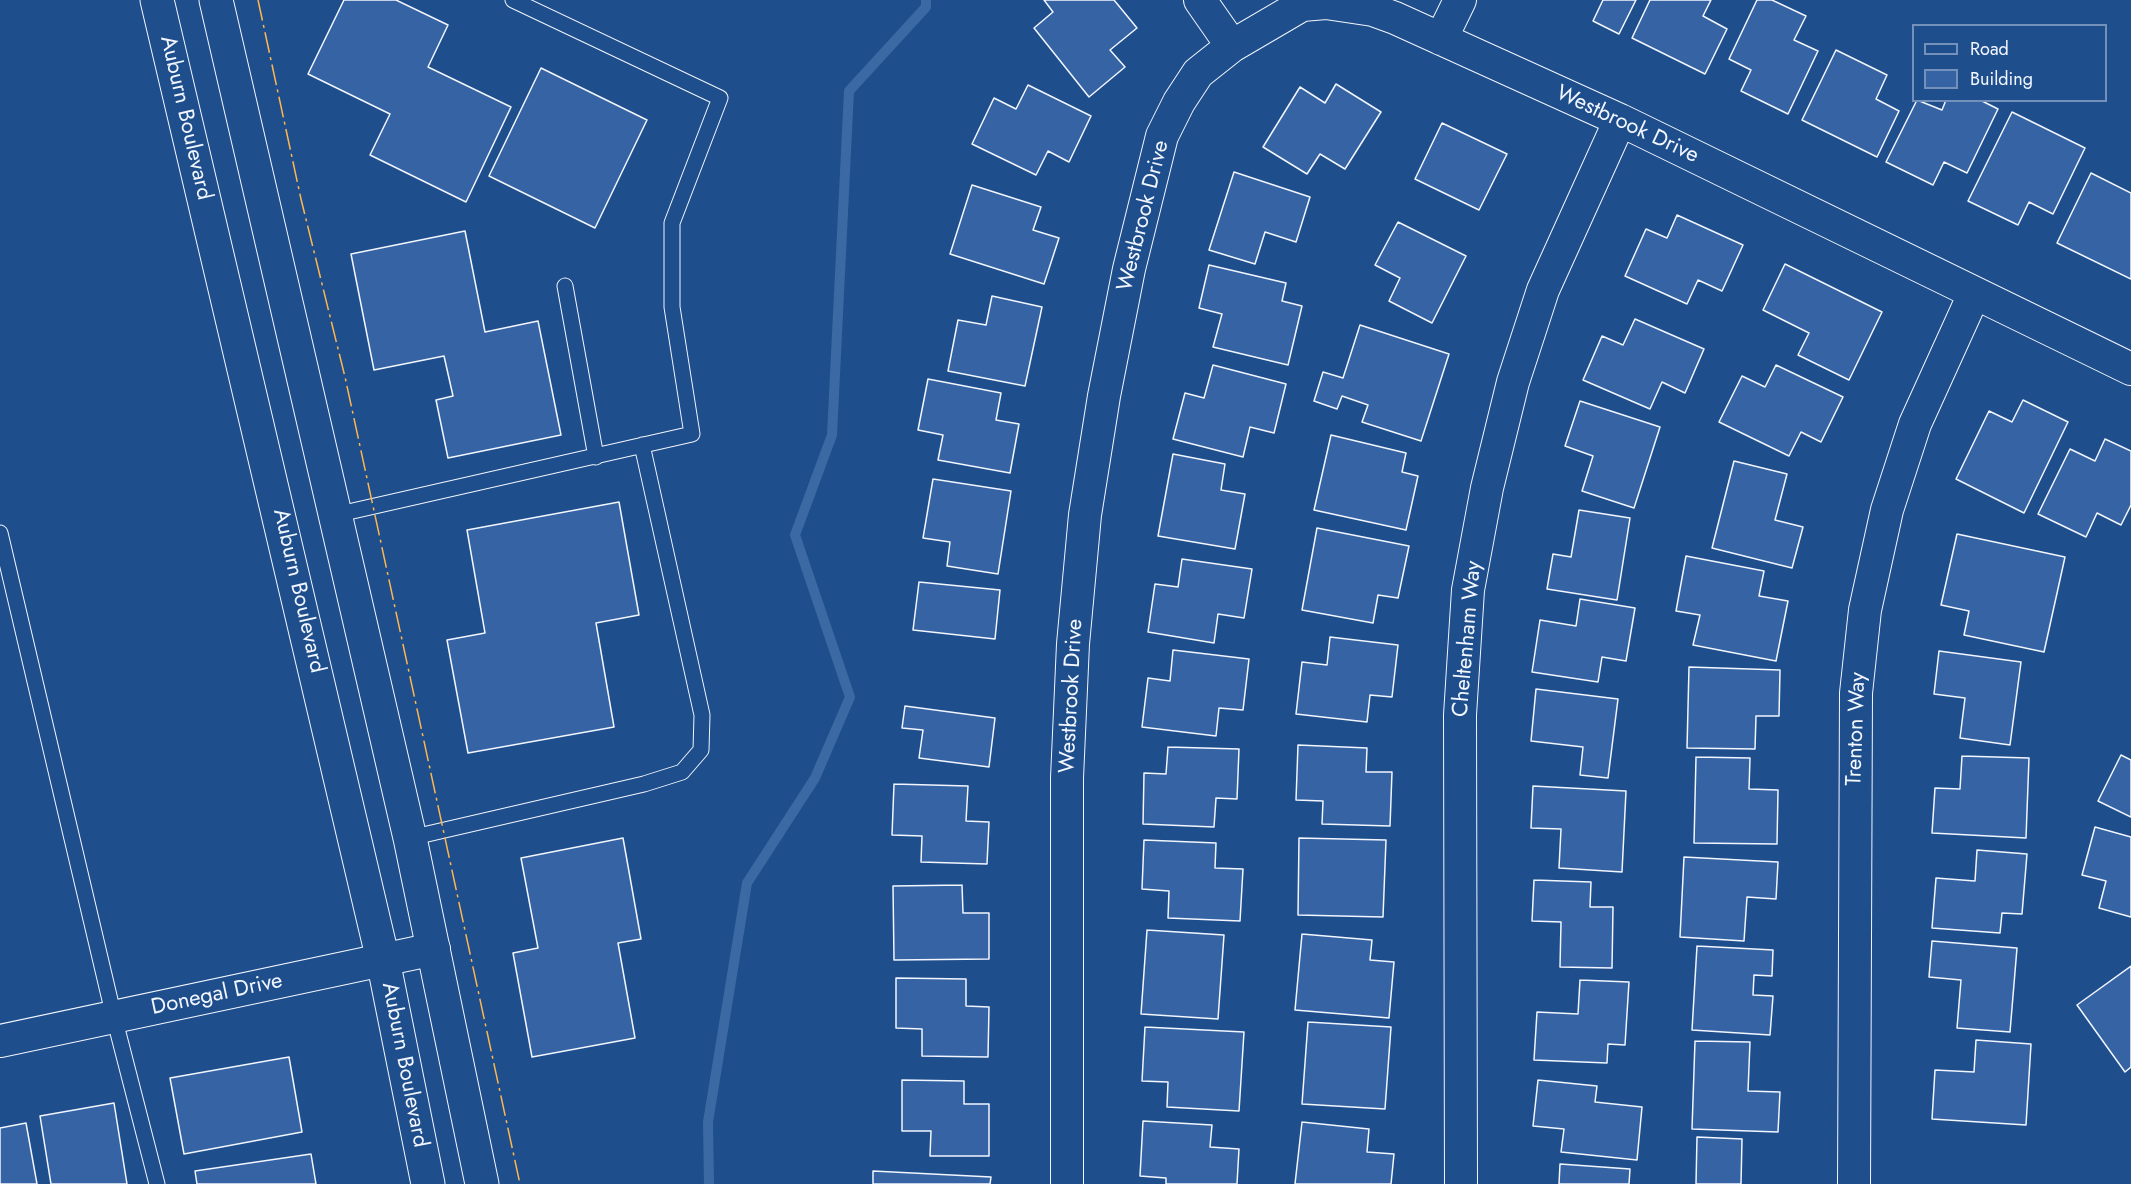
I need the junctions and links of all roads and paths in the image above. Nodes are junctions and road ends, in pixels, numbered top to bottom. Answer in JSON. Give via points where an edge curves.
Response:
{"nodes":[{"id":1,"x":157,"y":0,"type":"edge"},
{"id":2,"x":216,"y":0,"type":"edge"},
{"id":3,"x":513,"y":0,"type":"edge"},
{"id":4,"x":1200,"y":0,"type":"edge"},
{"id":5,"x":1460,"y":0,"type":"edge"},
{"id":6,"x":1441,"y":39,"type":"junction"},
{"id":7,"x":1233,"y":46,"type":"junction"},
{"id":8,"x":1620,"y":120,"type":"junction"},
{"id":9,"x":565,"y":286,"type":"dead end"},
{"id":10,"x":1974,"y":294,"type":"junction"},
{"id":11,"x":2131,"y":369,"type":"edge"},
{"id":12,"x":642,"y":445,"type":"junction"},
{"id":13,"x":596,"y":457,"type":"junction"},
{"id":14,"x":335,"y":515,"type":"junction"},
{"id":15,"x":0,"y":533,"type":"edge"},
{"id":16,"x":410,"y":838,"type":"junction"},
{"id":17,"x":434,"y":949,"type":"junction"},
{"id":18,"x":383,"y":960,"type":"junction"},
{"id":19,"x":114,"y":1017,"type":"junction"},
{"id":20,"x":0,"y":1041,"type":"edge"},
{"id":21,"x":157,"y":1184,"type":"edge"},
{"id":22,"x":428,"y":1184,"type":"edge"},
{"id":23,"x":482,"y":1184,"type":"edge"},
{"id":24,"x":1067,"y":1184,"type":"edge"},
{"id":25,"x":1461,"y":1184,"type":"edge"},
{"id":26,"x":1854,"y":1184,"type":"edge"}],
"edges":[{"from":1,"to":18,"type":"main road","name":"Auburn Boulevard"},
{"from":2,"to":14,"type":"main road"},
{"from":3,"to":12,"type":"lane","via":[[720,99],[672,223],[672,307],[692,434]]},
{"from":4,"to":7,"type":"street"},
{"from":5,"to":6,"type":"street"},
{"from":6,"to":7,"type":"street","name":"Westbrook Drive","via":[[1372,10],[1326,3],[1302,5]]},
{"from":6,"to":8,"type":"street","name":"Westbrook Drive"},
{"from":7,"to":24,"type":"street","name":"Westbrook Drive","via":[[1198,73],[1162,136],[1127,281],[1085,515],[1073,644],[1067,778]]},
{"from":8,"to":10,"type":"street","name":"Westbrook Drive"},
{"from":8,"to":25,"type":"street","name":"Cheltenham Way","via":[[1543,290],[1516,372],[1486,488],[1468,590],[1460,715]]},
{"from":9,"to":13,"type":"lane"},
{"from":10,"to":11,"type":"street","name":"Westbrook Drive"},
{"from":10,"to":26,"type":"street","name":"Trenton Way","via":[[1915,424],[1887,510],[1865,610],[1856,693]]},
{"from":12,"to":13,"type":"lane"},
{"from":12,"to":16,"type":"lane","via":[[702,715],[701,750],[682,772],[644,784]]},
{"from":13,"to":14,"type":"lane"},
{"from":14,"to":16,"type":"main road"},
{"from":15,"to":19,"type":"lane"},
{"from":16,"to":17,"type":"main road"},
{"from":17,"to":18,"type":"street","name":"Donegal Drive"},
{"from":17,"to":23,"type":"main road"},
{"from":18,"to":19,"type":"street","name":"Donegal Drive"},
{"from":18,"to":22,"type":"main road","name":"Auburn Boulevard"},
{"from":19,"to":20,"type":"street","name":"Donegal Drive"},
{"from":19,"to":21,"type":"lane"}]}
